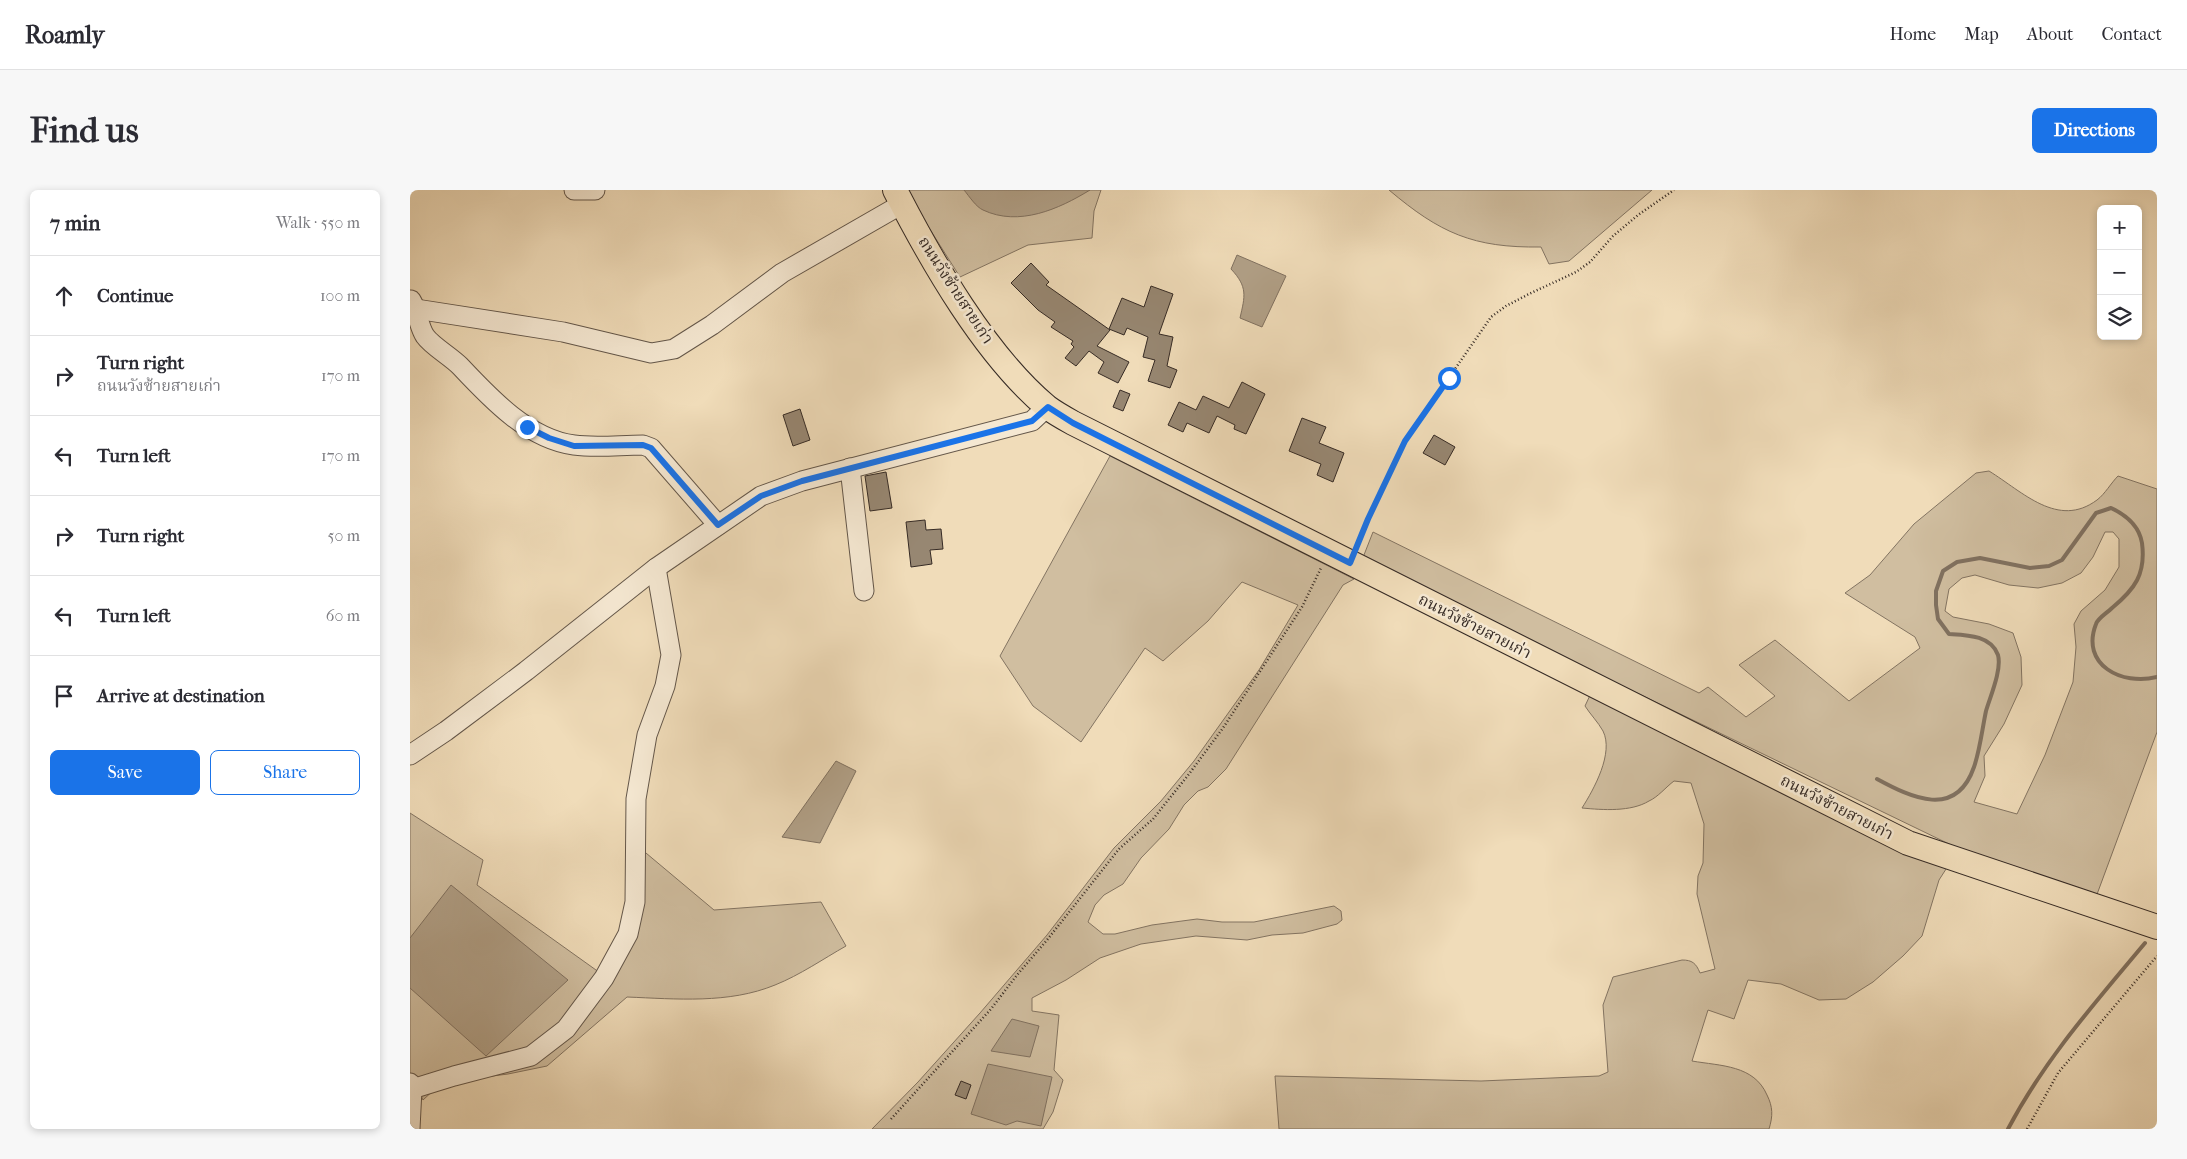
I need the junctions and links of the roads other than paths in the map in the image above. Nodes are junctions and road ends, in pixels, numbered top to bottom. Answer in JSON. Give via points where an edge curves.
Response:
{"nodes":[{"id":1,"x":574,"y":190,"type":"edge"},
{"id":2,"x":595,"y":190,"type":"edge"},
{"id":3,"x":899,"y":197,"type":"edge"},
{"id":4,"x":413,"y":304,"type":"edge"},
{"id":5,"x":1048,"y":407,"type":"junction"},
{"id":6,"x":850,"y":468,"type":"junction"},
{"id":7,"x":718,"y":525,"type":"junction"},
{"id":8,"x":656,"y":568,"type":"junction"},
{"id":9,"x":864,"y":591,"type":"dead end"},
{"id":10,"x":410,"y":755,"type":"edge"},
{"id":11,"x":2157,"y":927,"type":"edge"},
{"id":12,"x":411,"y":1086,"type":"edge"},
{"id":13,"x":410,"y":1129,"type":"edge"}],
"edges":[{"from":1,"to":2,"type":"street"},
{"from":3,"to":4,"type":"street","via":[[782,273],[674,349],[651,353],[563,332]]},
{"from":3,"to":5,"type":"main road","name":"ถนนวังซ้ายสายเก่า","via":[[974,324],[1010,369]]},
{"from":4,"to":7,"type":"street","via":[[425,336],[527,427],[574,446],[643,445],[651,448]]},
{"from":5,"to":6,"type":"street","via":[[1032,421]]},
{"from":5,"to":11,"type":"main road","name":"ถนนวังซ้ายสายเก่า","via":[[1073,423],[1908,843]]},
{"from":6,"to":7,"type":"street","via":[[761,496]]},
{"from":6,"to":9,"type":"street"},
{"from":7,"to":8,"type":"street"},
{"from":8,"to":10,"type":"street","via":[[526,671]]},
{"from":8,"to":12,"type":"street","via":[[671,655],[665,686],[648,735],[636,799],[635,902],[628,934],[604,978],[566,1029],[531,1056]]},
{"from":12,"to":13,"type":"street"}]}
